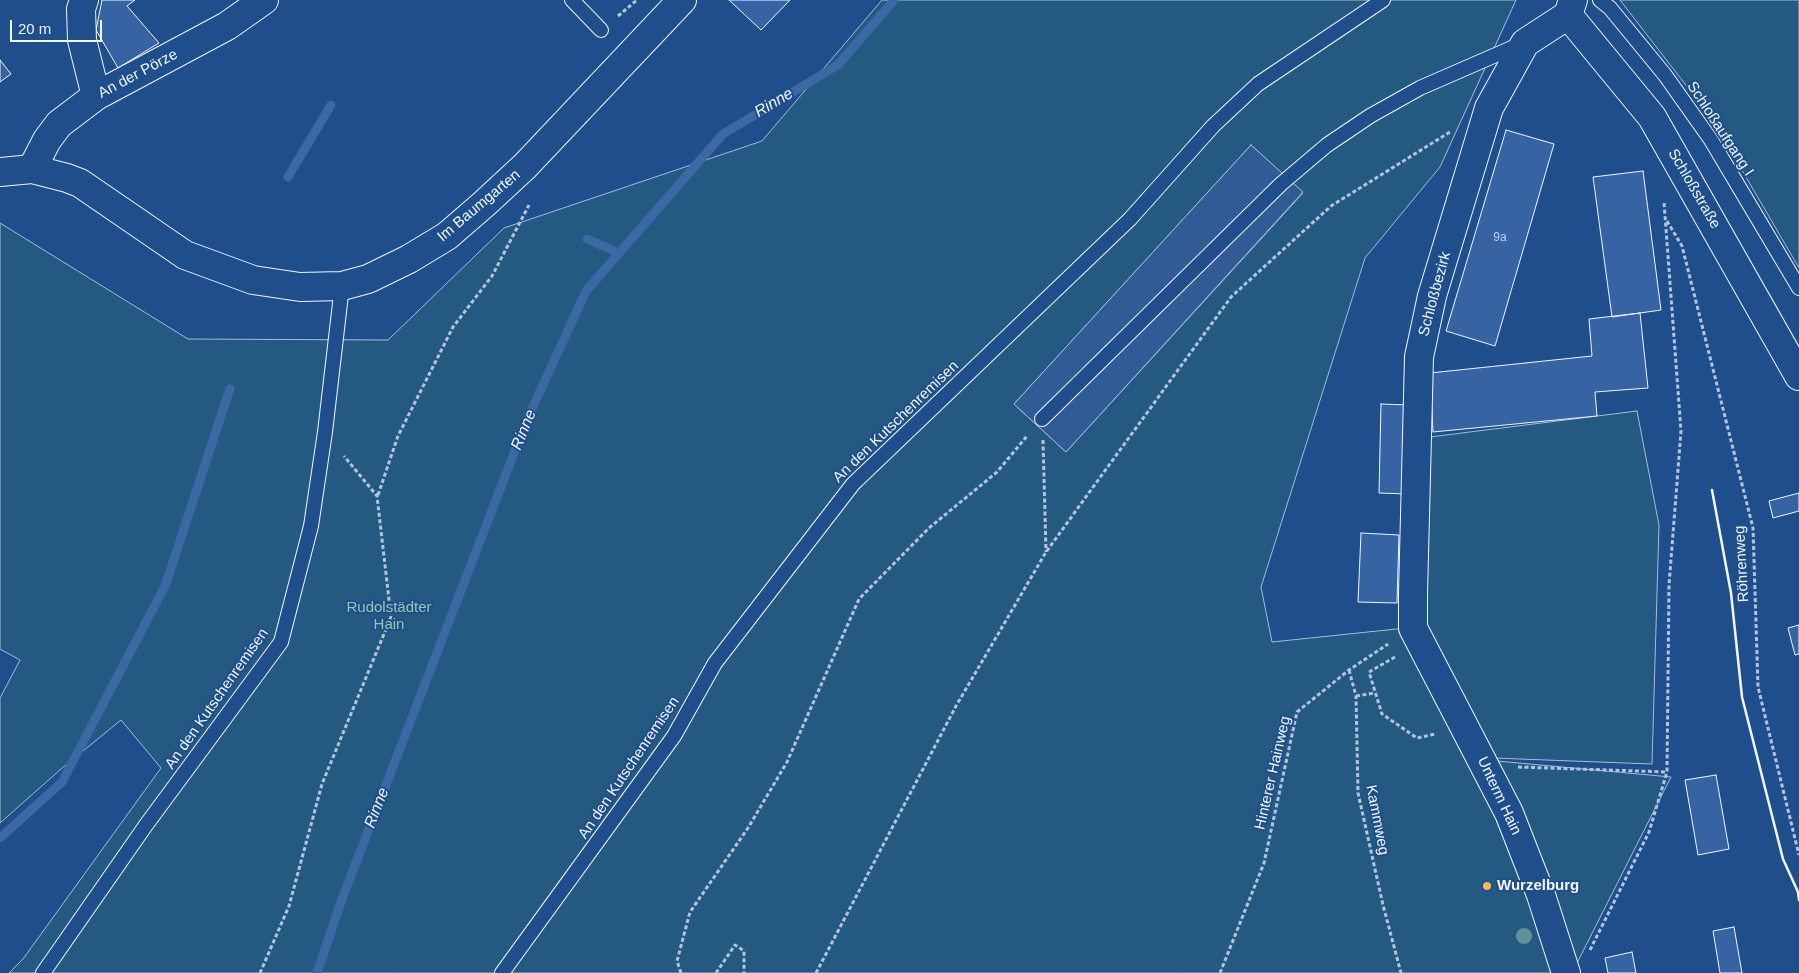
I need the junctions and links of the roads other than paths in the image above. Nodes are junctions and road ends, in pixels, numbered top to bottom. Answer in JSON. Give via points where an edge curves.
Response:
{"nodes":[{"id":1,"x":84,"y":0,"type":"edge"},
{"id":2,"x":264,"y":0,"type":"edge"},
{"id":3,"x":572,"y":0,"type":"edge"},
{"id":4,"x":682,"y":0,"type":"edge"},
{"id":5,"x":1383,"y":0,"type":"edge"},
{"id":6,"x":1600,"y":0,"type":"edge"},
{"id":7,"x":1571,"y":7,"type":"edge"},
{"id":8,"x":601,"y":30,"type":"dead end"},
{"id":9,"x":1525,"y":43,"type":"junction"},
{"id":10,"x":96,"y":96,"type":"junction"},
{"id":11,"x":32,"y":169,"type":"junction"},
{"id":12,"x":0,"y":172,"type":"edge"},
{"id":13,"x":342,"y":286,"type":"junction"},
{"id":14,"x":1799,"y":288,"type":"edge"},
{"id":15,"x":1799,"y":376,"type":"edge"},
{"id":16,"x":1042,"y":419,"type":"road end"},
{"id":17,"x":1413,"y":628,"type":"joint"},
{"id":18,"x":43,"y":973,"type":"edge"},
{"id":19,"x":502,"y":973,"type":"edge"},
{"id":20,"x":1566,"y":973,"type":"edge"}],
"edges":[{"from":1,"to":10,"type":"street","via":[[81,9],[82,40]]},
{"from":2,"to":10,"type":"street","name":"An der Pörze","via":[[227,26]]},
{"from":3,"to":8,"type":"lane"},
{"from":4,"to":13,"type":"street","name":"Im Baumgarten","via":[[525,166],[447,236],[368,280]]},
{"from":5,"to":19,"type":"lane","name":"An den Kutschenremisen","via":[[1258,84],[1213,126],[1130,219],[853,484],[715,663],[674,736]]},
{"from":6,"to":14,"type":"lane","name":"Schloßaufgang I","via":[[1665,75],[1711,140]]},
{"from":7,"to":9,"type":"street","name":"Schloßbezirk"},
{"from":7,"to":15,"type":"street","name":"Schloßstraße","via":[[1652,117]]},
{"from":9,"to":16,"type":"lane","via":[[1420,88],[1327,145],[1281,184]]},
{"from":9,"to":17,"type":"street","name":"Schloßbezirk","via":[[1489,108],[1432,296],[1419,357]]},
{"from":10,"to":11,"type":"street","name":"An der Pörze","via":[[60,124],[47,140]]},
{"from":11,"to":12,"type":"street","name":"Im Baumgarten"},
{"from":11,"to":13,"type":"street","name":"Im Baumgarten","via":[[80,184],[185,255],[218,268],[252,280],[300,287]]},
{"from":13,"to":18,"type":"lane","name":"An den Kutschenremisen","via":[[311,526],[281,642],[146,825]]},
{"from":17,"to":20,"type":"street","name":"Unterm Hain","via":[[1509,813]]}]}
